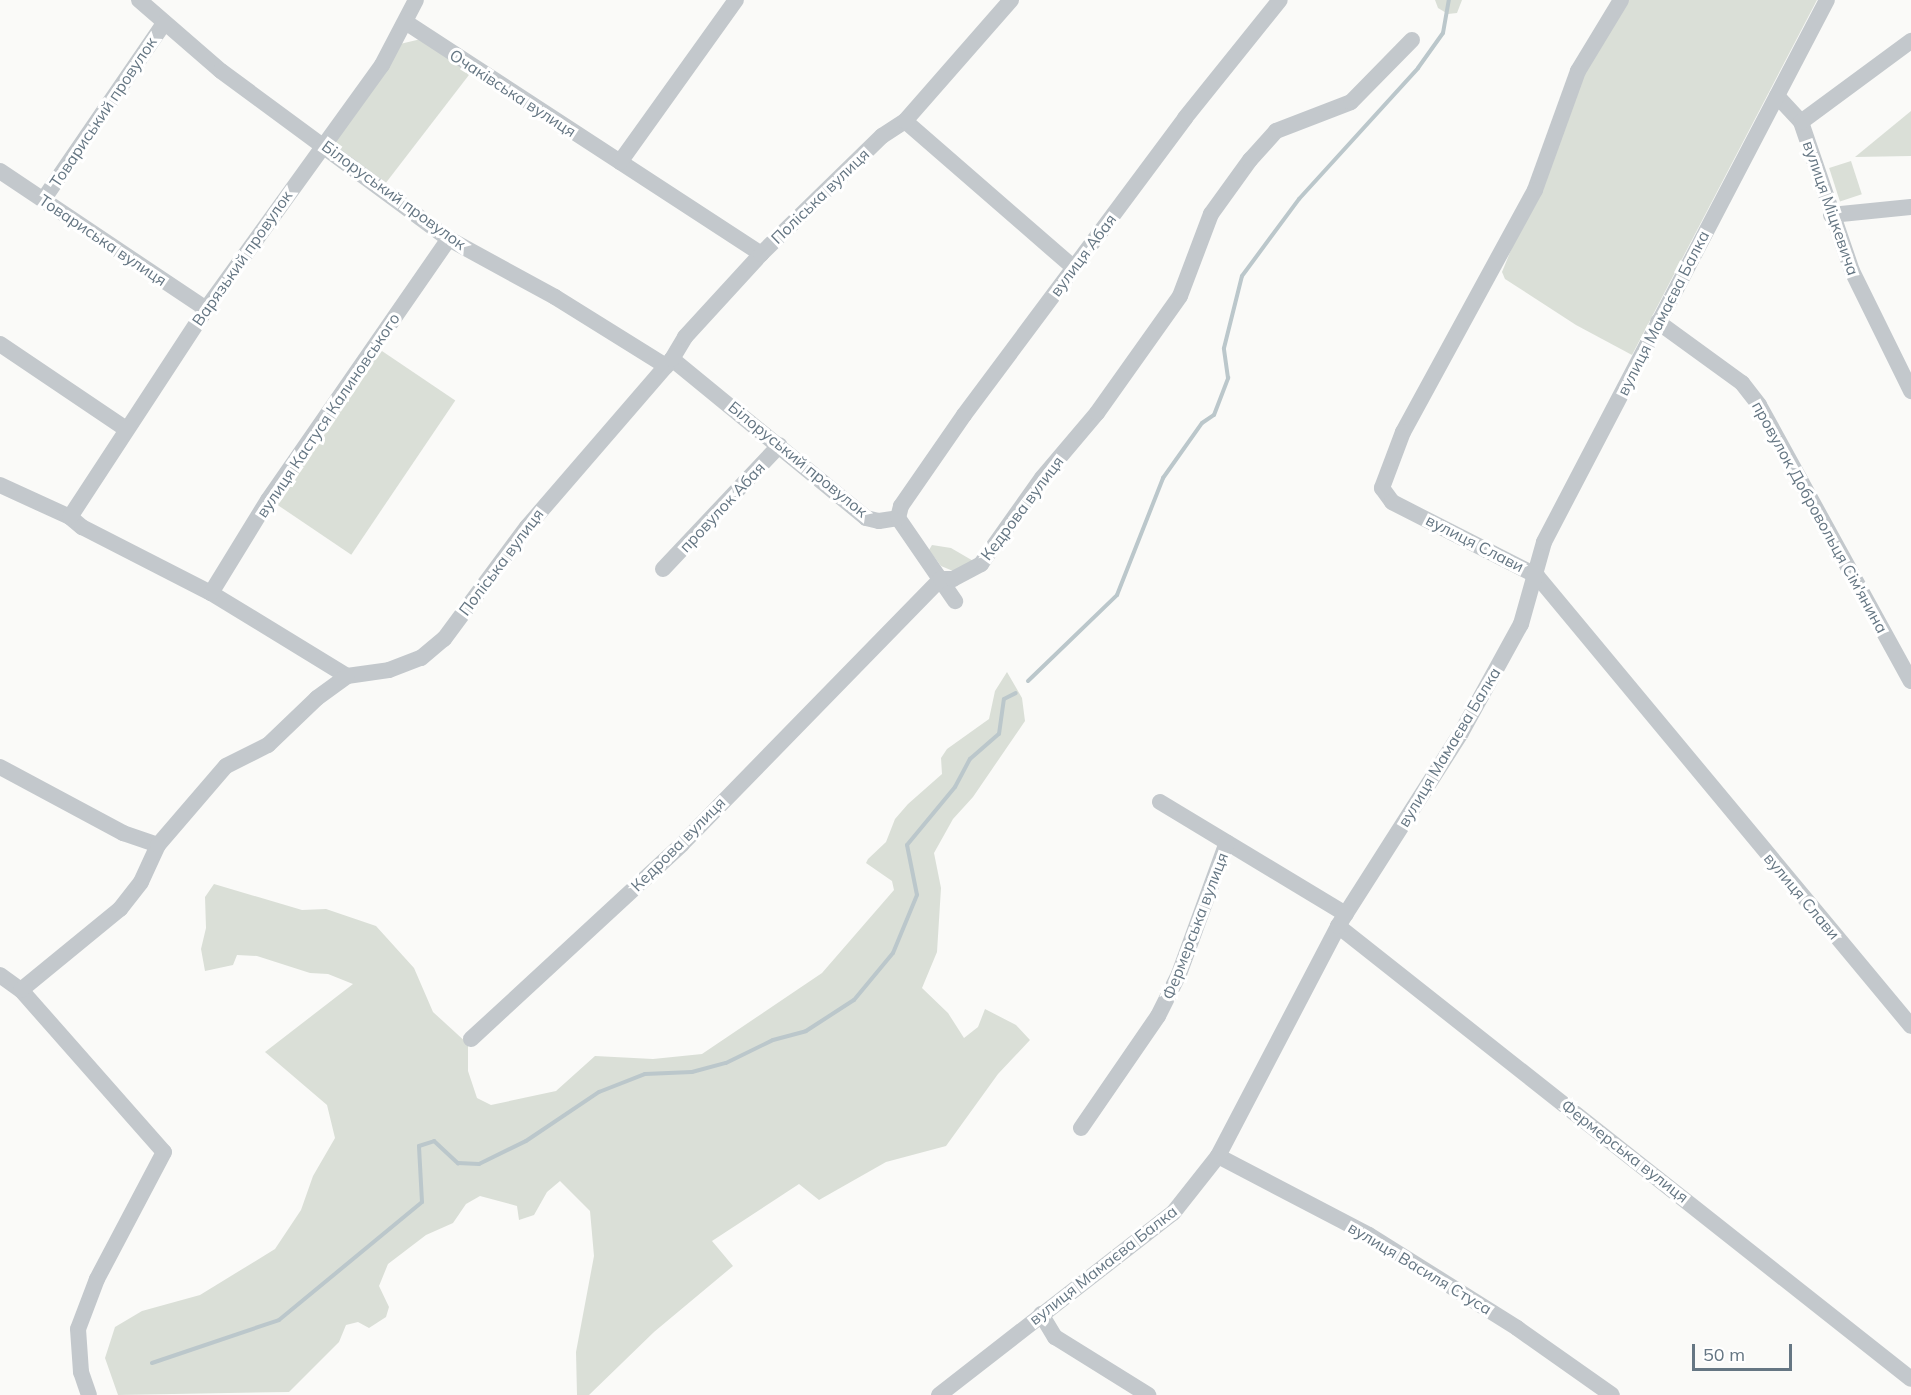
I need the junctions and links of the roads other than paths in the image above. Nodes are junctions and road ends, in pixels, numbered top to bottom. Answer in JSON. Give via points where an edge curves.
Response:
{"nodes":[{"id":1,"x":139,"y":0,"type":"edge"},
{"id":2,"x":416,"y":0,"type":"edge"},
{"id":3,"x":736,"y":0,"type":"edge"},
{"id":4,"x":1011,"y":0,"type":"edge"},
{"id":5,"x":1280,"y":0,"type":"edge"},
{"id":6,"x":1621,"y":0,"type":"edge"},
{"id":7,"x":1827,"y":0,"type":"edge"},
{"id":8,"x":164,"y":23,"type":"junction"},
{"id":9,"x":407,"y":23,"type":"junction"},
{"id":10,"x":1412,"y":40,"type":"dead end"},
{"id":11,"x":1911,"y":41,"type":"edge"},
{"id":12,"x":1776,"y":96,"type":"junction"},
{"id":13,"x":905,"y":121,"type":"junction"},
{"id":14,"x":1801,"y":122,"type":"junction"},
{"id":15,"x":322,"y":143,"type":"junction"},
{"id":16,"x":620,"y":162,"type":"junction"},
{"id":17,"x":0,"y":171,"type":"edge"},
{"id":18,"x":43,"y":200,"type":"junction"},
{"id":19,"x":1911,"y":207,"type":"edge"},
{"id":20,"x":1831,"y":215,"type":"junction"},
{"id":21,"x":449,"y":239,"type":"junction"},
{"id":22,"x":761,"y":254,"type":"junction"},
{"id":23,"x":1074,"y":267,"type":"junction"},
{"id":24,"x":206,"y":309,"type":"junction"},
{"id":25,"x":1658,"y":322,"type":"junction"},
{"id":26,"x":0,"y":344,"type":"edge"},
{"id":27,"x":669,"y":362,"type":"junction"},
{"id":28,"x":1911,"y":391,"type":"edge"},
{"id":29,"x":126,"y":429,"type":"junction"},
{"id":30,"x":780,"y":445,"type":"junction"},
{"id":31,"x":0,"y":485,"type":"edge"},
{"id":32,"x":70,"y":517,"type":"junction"},
{"id":33,"x":898,"y":518,"type":"junction"},
{"id":34,"x":663,"y":569,"type":"dead end"},
{"id":35,"x":1537,"y":576,"type":"junction"},
{"id":36,"x":941,"y":579,"type":"junction"},
{"id":37,"x":211,"y":593,"type":"junction"},
{"id":38,"x":955,"y":601,"type":"dead end"},
{"id":39,"x":347,"y":676,"type":"junction"},
{"id":40,"x":1911,"y":681,"type":"edge"},
{"id":41,"x":0,"y":767,"type":"edge"},
{"id":42,"x":1160,"y":802,"type":"dead end"},
{"id":43,"x":1227,"y":842,"type":"junction"},
{"id":44,"x":158,"y":845,"type":"junction"},
{"id":45,"x":1342,"y":920,"type":"junction"},
{"id":46,"x":0,"y":975,"type":"edge"},
{"id":47,"x":21,"y":990,"type":"junction"},
{"id":48,"x":1911,"y":1026,"type":"edge"},
{"id":49,"x":471,"y":1039,"type":"dead end"},
{"id":50,"x":1081,"y":1128,"type":"dead end"},
{"id":51,"x":1218,"y":1156,"type":"junction"},
{"id":52,"x":1041,"y":1314,"type":"junction"},
{"id":53,"x":1911,"y":1379,"type":"edge"},
{"id":54,"x":89,"y":1395,"type":"edge"},
{"id":55,"x":939,"y":1395,"type":"edge"},
{"id":56,"x":1148,"y":1395,"type":"edge"},
{"id":57,"x":1612,"y":1395,"type":"edge"}],
"edges":[{"from":1,"to":8,"type":"street","name":"Білоруський провулок"},
{"from":2,"to":9,"type":"street","name":"Варязький провулок"},
{"from":3,"to":16,"type":"street"},
{"from":4,"to":13,"type":"street","name":"Поліська вулиця"},
{"from":5,"to":23,"type":"street","name":"вулиця Абая"},
{"from":6,"to":35,"type":"street","name":"вулиця Слави","via":[[1578,71],[1535,190],[1414,413],[1383,479],[1385,495],[1392,502]]},
{"from":7,"to":12,"type":"street","name":"вулиця Мамаєва Балка"},
{"from":8,"to":15,"type":"street","name":"Білоруський провулок","via":[[221,71]]},
{"from":8,"to":18,"type":"street","name":"Товариський провулок"},
{"from":9,"to":15,"type":"street","name":"Варязький провулок","via":[[382,65]]},
{"from":9,"to":16,"type":"street","name":"Очаківська вулиця"},
{"from":10,"to":36,"type":"street","name":"Кедрова вулиця","via":[[1351,102],[1276,131],[1250,160],[1211,214],[1180,296],[1097,413],[1042,478],[981,564],[969,573]]},
{"from":11,"to":14,"type":"street"},
{"from":12,"to":14,"type":"street","name":"вулиця Міцкевича"},
{"from":12,"to":25,"type":"street","name":"вулиця Мамаєва Балка"},
{"from":13,"to":22,"type":"street","name":"Поліська вулиця","via":[[882,136]]},
{"from":13,"to":23,"type":"street"},
{"from":14,"to":20,"type":"street","name":"вулиця Міцкевича"},
{"from":15,"to":21,"type":"street","name":"Білоруський провулок"},
{"from":15,"to":24,"type":"street","name":"Варязький провулок"},
{"from":16,"to":22,"type":"street","name":"Очаківська вулиця"},
{"from":17,"to":18,"type":"street","name":"Товариська вулиця"},
{"from":18,"to":24,"type":"street","name":"Товариська вулиця"},
{"from":19,"to":20,"type":"street"},
{"from":20,"to":28,"type":"street","name":"вулиця Міцкевича","via":[[1852,271]]},
{"from":21,"to":27,"type":"street","name":"Білоруський провулок"},
{"from":21,"to":37,"type":"street","name":"вулиця Кастуся Калиновського","via":[[280,482]]},
{"from":22,"to":27,"type":"street","name":"Поліська вулиця"},
{"from":23,"to":33,"type":"street","name":"вулиця Абая","via":[[964,415],[901,506]]},
{"from":24,"to":29,"type":"street","name":"Варязький провулок"},
{"from":25,"to":35,"type":"street","name":"вулиця Мамаєва Балка","via":[[1544,542]]},
{"from":25,"to":40,"type":"street","name":"провулок Добровольця Сім'янина","via":[[1742,384],[1759,405]]},
{"from":26,"to":29,"type":"street"},
{"from":27,"to":30,"type":"street","name":"Білоруський провулок"},
{"from":27,"to":39,"type":"street","name":"Поліська вулиця","via":[[584,457],[444,639],[421,658],[389,670]]},
{"from":29,"to":32,"type":"street","name":"Варязький провулок"},
{"from":30,"to":33,"type":"street","name":"Білоруський провулок","via":[[866,518]]},
{"from":30,"to":34,"type":"street","name":"провулок Абая"},
{"from":31,"to":32,"type":"street"},
{"from":32,"to":37,"type":"street","via":[[81,527]]},
{"from":33,"to":36,"type":"street"},
{"from":35,"to":45,"type":"street","name":"вулиця Мамаєва Балка","via":[[1521,624],[1461,733]]},
{"from":35,"to":48,"type":"street","name":"вулиця Слави"},
{"from":36,"to":38,"type":"street"},
{"from":36,"to":49,"type":"street","name":"Кедрова вулиця","via":[[682,844]]},
{"from":37,"to":39,"type":"street"},
{"from":39,"to":44,"type":"street","via":[[317,698],[268,745],[226,766]]},
{"from":41,"to":44,"type":"street","via":[[123,833]]},
{"from":42,"to":43,"type":"street","name":"Фермерська вулиця"},
{"from":43,"to":45,"type":"street","name":"Фермерська вулиця"},
{"from":43,"to":50,"type":"street","name":"Фермерська вулиця","via":[[1179,974],[1158,1016]]},
{"from":44,"to":47,"type":"street","via":[[141,882],[120,909]]},
{"from":45,"to":51,"type":"street","name":"вулиця Мамаєва Балка"},
{"from":45,"to":53,"type":"street","name":"Фермерська вулиця"},
{"from":46,"to":47,"type":"street"},
{"from":47,"to":54,"type":"street","via":[[164,1152],[98,1279],[78,1329],[81,1372]]},
{"from":51,"to":52,"type":"street","name":"вулиця Мамаєва Балка","via":[[1173,1213]]},
{"from":51,"to":57,"type":"street","name":"вулиця Василя Стуса","via":[[1368,1235],[1517,1328]]},
{"from":52,"to":55,"type":"street","name":"вулиця Мамаєва Балка"},
{"from":52,"to":56,"type":"street","via":[[1056,1337]]}]}
